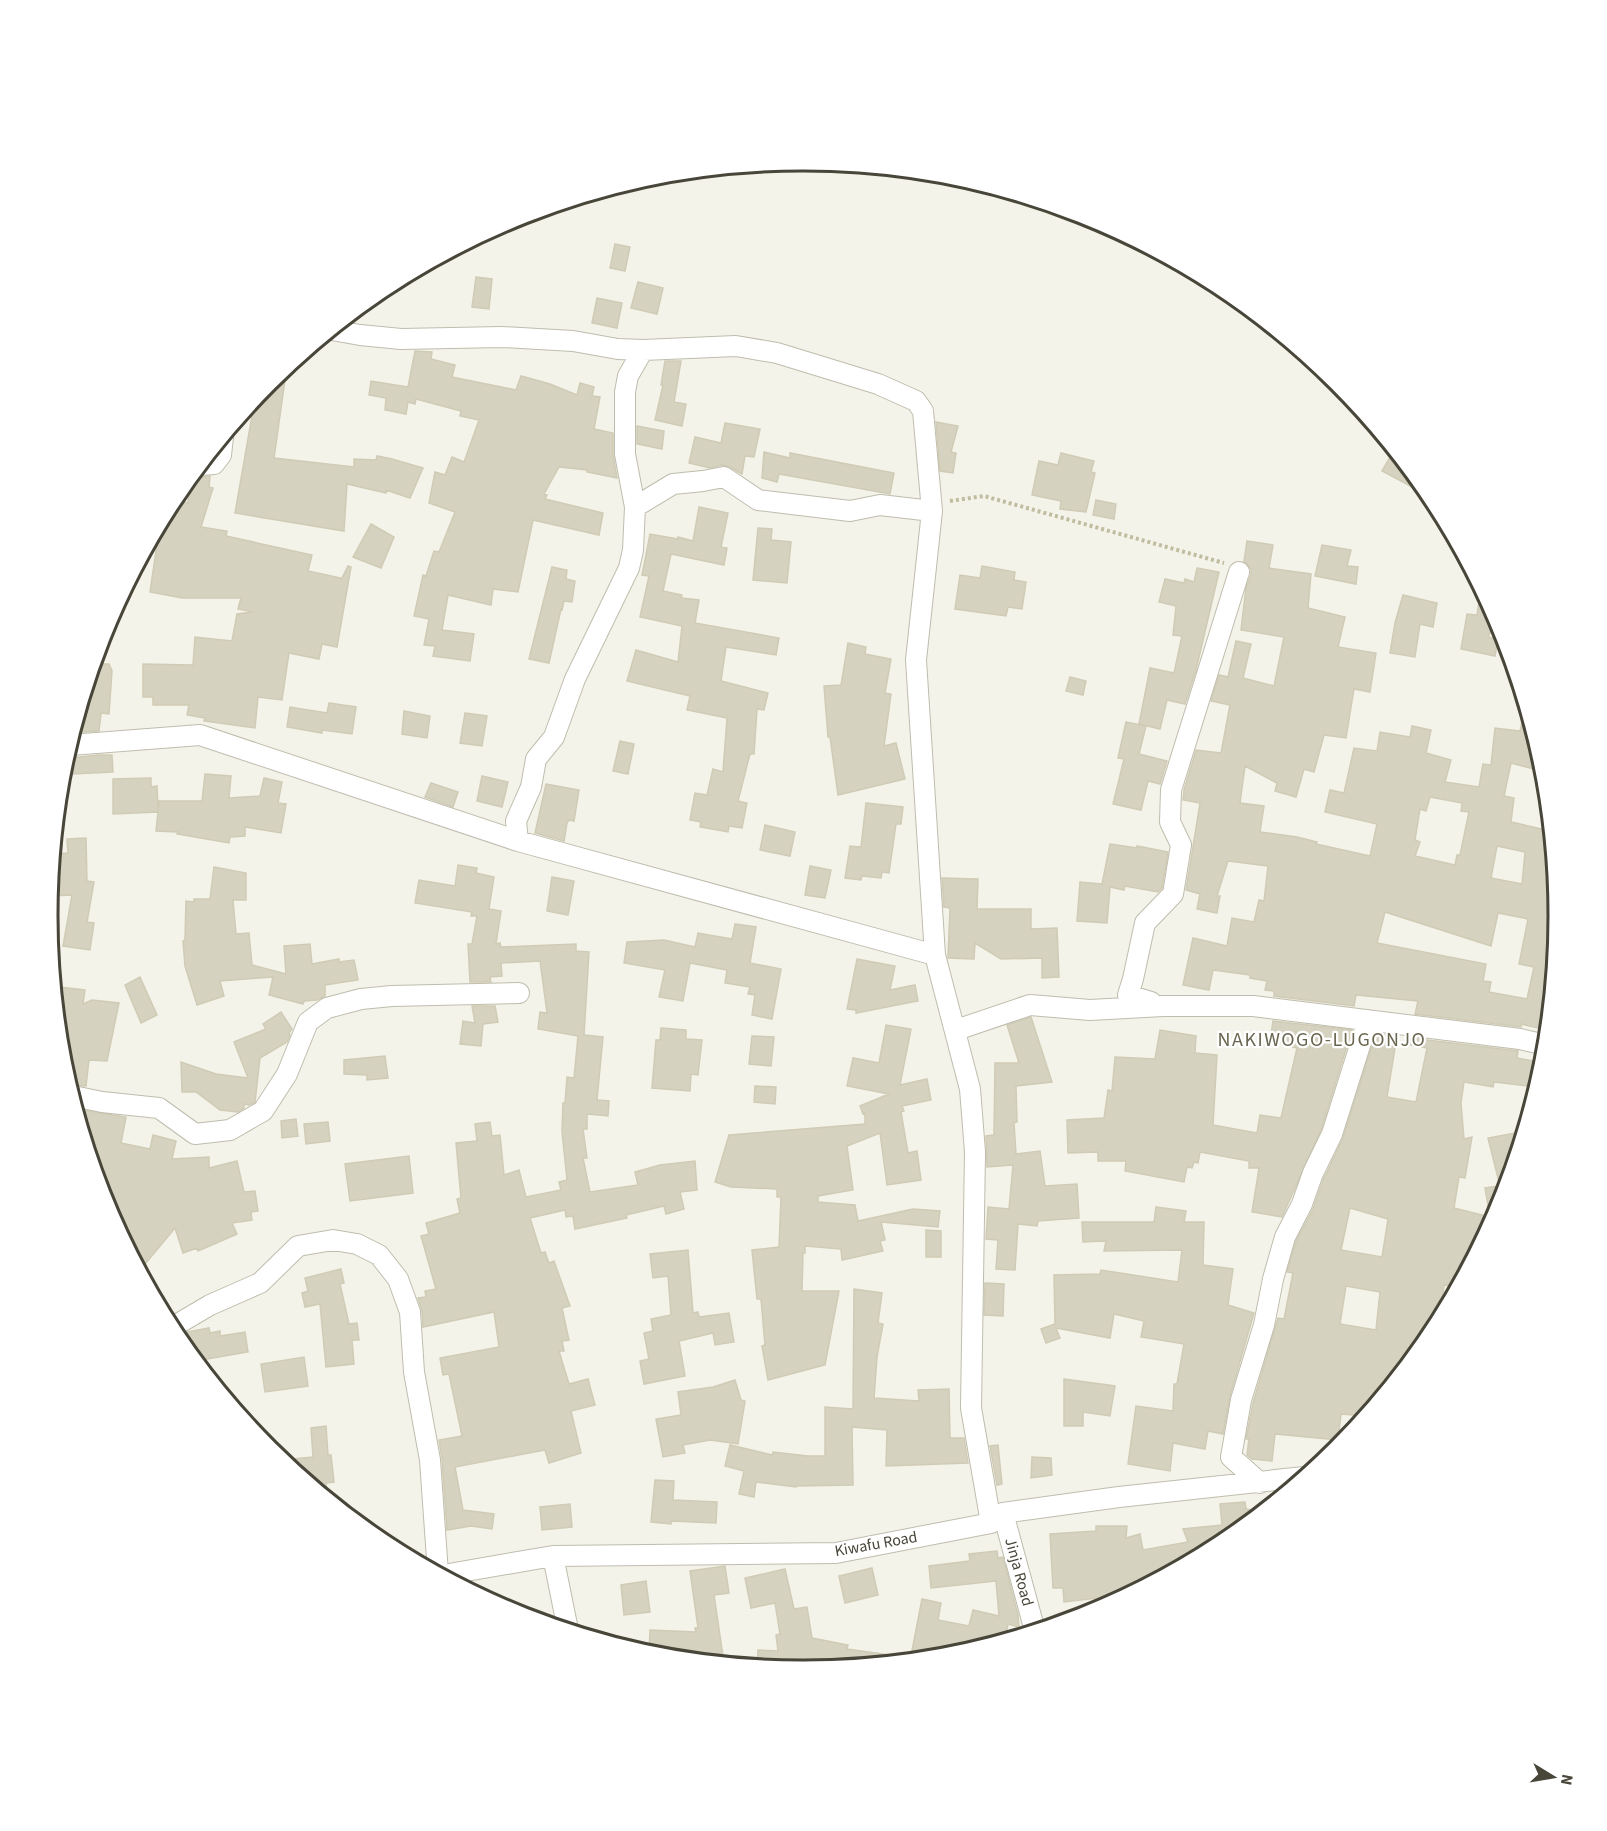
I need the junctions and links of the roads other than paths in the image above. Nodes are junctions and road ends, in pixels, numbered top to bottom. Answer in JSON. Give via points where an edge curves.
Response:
{"nodes":[{"id":1,"x":341,"y":332,"type":"edge"},
{"id":2,"x":643,"y":350,"type":"junction"},
{"id":3,"x":221,"y":451,"type":"edge"},
{"id":4,"x":210,"y":464,"type":"edge"},
{"id":5,"x":634,"y":507,"type":"junction"},
{"id":6,"x":932,"y":512,"type":"junction"},
{"id":7,"x":1239,"y":572,"type":"road end"},
{"id":8,"x":79,"y":744,"type":"edge"},
{"id":9,"x":518,"y":841,"type":"junction"},
{"id":10,"x":935,"y":955,"type":"junction"},
{"id":11,"x":519,"y":993,"type":"dead end"},
{"id":12,"x":1163,"y":1006,"type":"junction"},
{"id":13,"x":1368,"y":1020,"type":"junction"},
{"id":14,"x":956,"y":1030,"type":"junction"},
{"id":15,"x":1537,"y":1043,"type":"edge"},
{"id":16,"x":82,"y":1098,"type":"edge"},
{"id":17,"x":180,"y":1323,"type":"edge"},
{"id":18,"x":1292,"y":1478,"type":"edge"},
{"id":19,"x":1260,"y":1482,"type":"junction"},
{"id":20,"x":997,"y":1518,"type":"junction"},
{"id":21,"x":553,"y":1556,"type":"junction"},
{"id":22,"x":437,"y":1564,"type":"edge"},
{"id":23,"x":454,"y":1573,"type":"edge"},
{"id":24,"x":565,"y":1621,"type":"edge"},
{"id":25,"x":1033,"y":1624,"type":"edge"}],
"edges":[{"from":1,"to":2,"type":"street","name":"Jinja Road","via":[[401,339],[502,337]]},
{"from":2,"to":5,"type":"street","via":[[628,376],[625,392],[625,454]]},
{"from":2,"to":6,"type":"street","name":"Jinja Road","via":[[736,346],[767,351],[878,384],[916,401],[923,411]]},
{"from":3,"to":4,"type":"street"},
{"from":5,"to":6,"type":"street","via":[[673,484],[724,477],[758,500],[850,511],[880,505]]},
{"from":5,"to":9,"type":"street","via":[[630,568],[575,679],[554,737],[536,759],[531,787],[516,821]]},
{"from":6,"to":10,"type":"street","name":"Jinja Road","via":[[916,660]]},
{"from":7,"to":12,"type":"street","via":[[1171,790],[1170,822],[1181,845],[1173,894],[1145,923],[1128,995]]},
{"from":8,"to":9,"type":"street","via":[[200,735]]},
{"from":9,"to":10,"type":"street"},
{"from":10,"to":14,"type":"street","name":"Jinja Road"},
{"from":11,"to":16,"type":"street","via":[[392,996],[327,1008],[308,1022],[287,1074],[262,1111],[230,1130],[195,1134],[159,1108]]},
{"from":12,"to":13,"type":"street","via":[[1253,1006]]},
{"from":12,"to":14,"type":"street","via":[[1090,1010],[1030,1005]]},
{"from":13,"to":15,"type":"street"},
{"from":13,"to":19,"type":"street","via":[[1332,1134],[1285,1237],[1241,1400],[1231,1457]]},
{"from":14,"to":20,"type":"street","name":"Jinja Road","via":[[970,1089],[975,1152],[971,1408]]},
{"from":17,"to":22,"type":"street","via":[[260,1283],[298,1246],[333,1240],[357,1244],[379,1256],[398,1279],[410,1312],[414,1372],[430,1460]]},
{"from":18,"to":19,"type":"street","name":"Kiwafu Road"},
{"from":19,"to":20,"type":"street","name":"Kiwafu Road","via":[[1119,1497]]},
{"from":20,"to":21,"type":"street","name":"Kiwafu Road","via":[[836,1553]]},
{"from":20,"to":25,"type":"street","name":"Jinja Road"},
{"from":21,"to":23,"type":"street","name":"Kiwafu Road"},
{"from":21,"to":24,"type":"street"}]}
